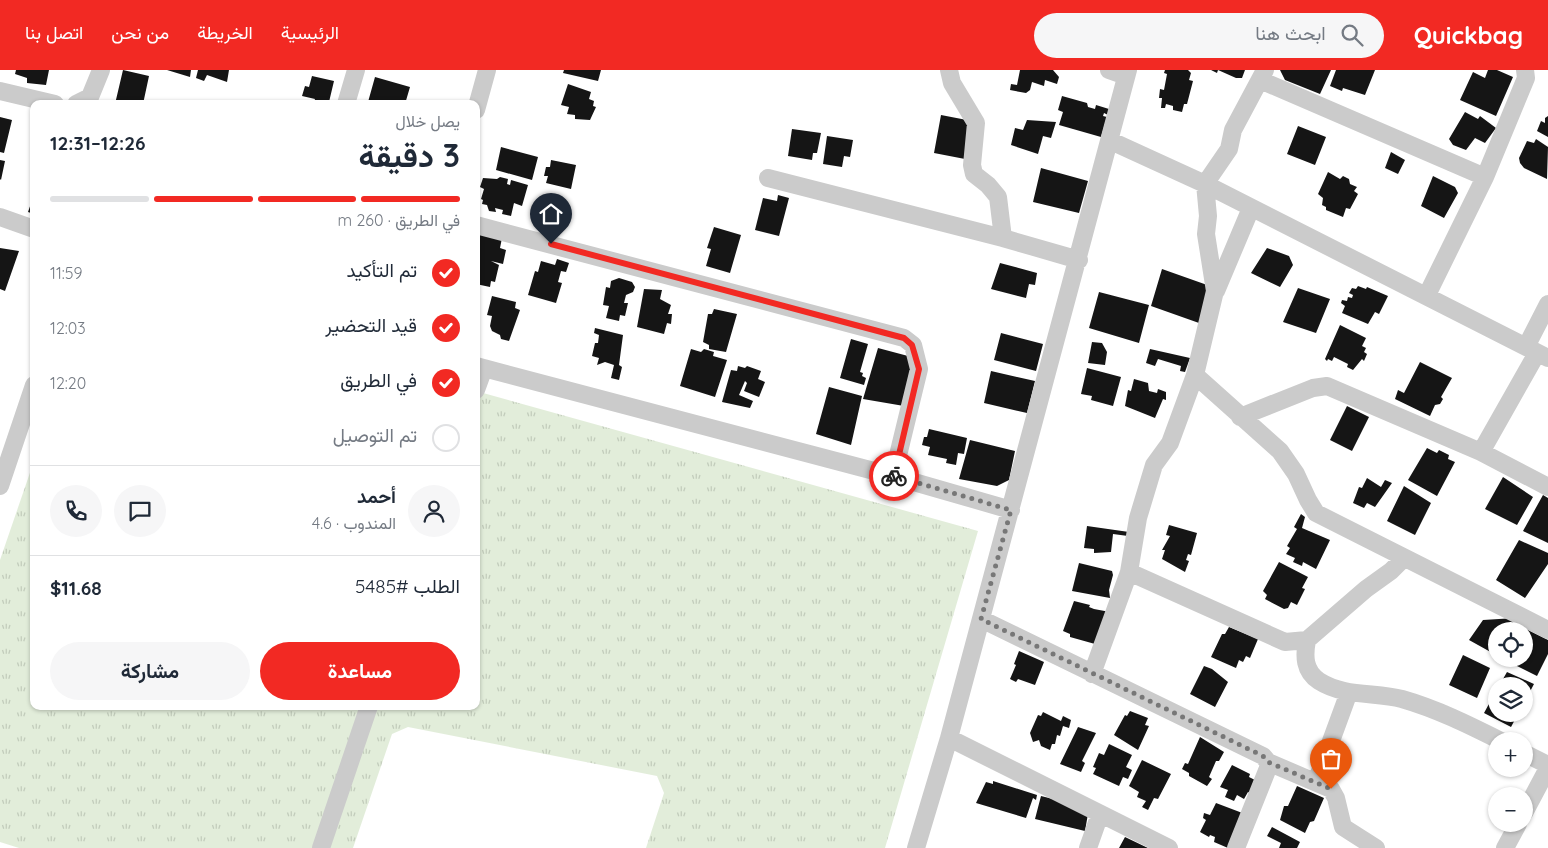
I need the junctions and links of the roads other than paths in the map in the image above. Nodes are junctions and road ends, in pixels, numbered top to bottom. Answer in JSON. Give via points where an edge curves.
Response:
{"nodes":[{"id":1,"x":100,"y":70,"type":"edge"},
{"id":2,"x":356,"y":70,"type":"edge"},
{"id":3,"x":487,"y":70,"type":"edge"},
{"id":4,"x":949,"y":70,"type":"edge"},
{"id":5,"x":1110,"y":70,"type":"edge"},
{"id":6,"x":1525,"y":70,"type":"edge"},
{"id":7,"x":1127,"y":73,"type":"edge"},
{"id":8,"x":1262,"y":75,"type":"edge"},
{"id":9,"x":0,"y":91,"type":"edge"},
{"id":10,"x":38,"y":100,"type":"edge"},
{"id":11,"x":84,"y":100,"type":"edge"},
{"id":12,"x":347,"y":100,"type":"edge"},
{"id":13,"x":479,"y":100,"type":"edge"},
{"id":14,"x":1111,"y":141,"type":"junction"},
{"id":15,"x":1484,"y":177,"type":"junction"},
{"id":16,"x":768,"y":178,"type":"dead end"},
{"id":17,"x":1205,"y":184,"type":"junction"},
{"id":18,"x":1251,"y":208,"type":"junction"},
{"id":19,"x":0,"y":217,"type":"edge"},
{"id":20,"x":480,"y":226,"type":"edge"},
{"id":21,"x":30,"y":228,"type":"edge"},
{"id":22,"x":1003,"y":238,"type":"junction"},
{"id":23,"x":1078,"y":260,"type":"junction"},
{"id":24,"x":1215,"y":291,"type":"junction"},
{"id":25,"x":1427,"y":295,"type":"junction"},
{"id":26,"x":1548,"y":304,"type":"edge"},
{"id":27,"x":1537,"y":352,"type":"edge"},
{"id":28,"x":480,"y":367,"type":"edge"},
{"id":29,"x":1194,"y":375,"type":"junction"},
{"id":30,"x":30,"y":395,"type":"edge"},
{"id":31,"x":1240,"y":417,"type":"junction"},
{"id":32,"x":1481,"y":452,"type":"junction"},
{"id":33,"x":4,"y":457,"type":"edge"},
{"id":34,"x":893,"y":476,"type":"junction"},
{"id":35,"x":0,"y":486,"type":"edge"},
{"id":36,"x":1548,"y":487,"type":"edge"},
{"id":37,"x":1011,"y":510,"type":"junction"},
{"id":38,"x":1404,"y":558,"type":"junction"},
{"id":39,"x":1129,"y":572,"type":"junction"},
{"id":40,"x":981,"y":619,"type":"junction"},
{"id":41,"x":1548,"y":630,"type":"edge"},
{"id":42,"x":1307,"y":640,"type":"junction"},
{"id":43,"x":1092,"y":674,"type":"junction"},
{"id":44,"x":1349,"y":692,"type":"junction"},
{"id":45,"x":368,"y":710,"type":"edge"},
{"id":46,"x":1488,"y":734,"type":"edge"},
{"id":47,"x":949,"y":738,"type":"junction"},
{"id":48,"x":1533,"y":758,"type":"edge"},
{"id":49,"x":1268,"y":762,"type":"junction"},
{"id":50,"x":1548,"y":766,"type":"edge"},
{"id":51,"x":1316,"y":782,"type":"junction"},
{"id":52,"x":1533,"y":795,"type":"edge"},
{"id":53,"x":1100,"y":814,"type":"junction"},
{"id":54,"x":1514,"y":832,"type":"edge"},
{"id":55,"x":321,"y":848,"type":"edge"},
{"id":56,"x":916,"y":848,"type":"edge"},
{"id":57,"x":1088,"y":848,"type":"edge"},
{"id":58,"x":1169,"y":848,"type":"edge"},
{"id":59,"x":1236,"y":848,"type":"edge"},
{"id":60,"x":1376,"y":848,"type":"edge"},
{"id":61,"x":1505,"y":848,"type":"edge"}],
"edges":[{"from":1,"to":11,"type":"street","via":[[90,97]]},
{"from":2,"to":12,"type":"street"},
{"from":3,"to":13,"type":"street"},
{"from":4,"to":22,"type":"street","via":[[952,83],[976,123],[974,174],[998,197]]},
{"from":5,"to":7,"type":"street"},
{"from":6,"to":15,"type":"street","via":[[1526,78]]},
{"from":7,"to":14,"type":"street"},
{"from":8,"to":15,"type":"street"},
{"from":8,"to":17,"type":"street","via":[[1234,130],[1229,149]]},
{"from":9,"to":10,"type":"street"},
{"from":14,"to":17,"type":"street"},
{"from":14,"to":23,"type":"street"},
{"from":15,"to":25,"type":"street"},
{"from":16,"to":22,"type":"street"},
{"from":17,"to":18,"type":"street"},
{"from":17,"to":24,"type":"street","via":[[1206,234]]},
{"from":18,"to":24,"type":"street"},
{"from":18,"to":25,"type":"street"},
{"from":19,"to":21,"type":"street"},
{"from":20,"to":34,"type":"street","via":[[904,338],[912,345],[919,369]]},
{"from":22,"to":23,"type":"street"},
{"from":23,"to":37,"type":"street"},
{"from":24,"to":29,"type":"street"},
{"from":25,"to":27,"type":"street"},
{"from":26,"to":27,"type":"street"},
{"from":27,"to":32,"type":"street"},
{"from":28,"to":34,"type":"street"},
{"from":29,"to":31,"type":"street"},
{"from":29,"to":39,"type":"street","via":[[1170,443],[1154,465],[1138,518]]},
{"from":30,"to":33,"type":"street"},
{"from":31,"to":32,"type":"street","via":[[1313,388],[1327,386]]},
{"from":31,"to":38,"type":"street","via":[[1280,451],[1316,513]]},
{"from":32,"to":36,"type":"street"},
{"from":33,"to":35,"type":"street"},
{"from":34,"to":37,"type":"street"},
{"from":37,"to":40,"type":"street"},
{"from":38,"to":41,"type":"street"},
{"from":38,"to":42,"type":"street"},
{"from":39,"to":42,"type":"street","via":[[1285,642]]},
{"from":39,"to":43,"type":"street"},
{"from":40,"to":43,"type":"street"},
{"from":40,"to":47,"type":"street"},
{"from":42,"to":44,"type":"street","via":[[1305,658],[1308,670],[1319,681]]},
{"from":43,"to":49,"type":"street","via":[[1263,756]]},
{"from":44,"to":46,"type":"street","via":[[1425,706]]},
{"from":44,"to":51,"type":"street"},
{"from":45,"to":55,"type":"street"},
{"from":47,"to":53,"type":"street"},
{"from":47,"to":56,"type":"street"},
{"from":48,"to":50,"type":"street"},
{"from":49,"to":51,"type":"street"},
{"from":49,"to":59,"type":"street"},
{"from":50,"to":52,"type":"street"},
{"from":51,"to":60,"type":"street","via":[[1331,789],[1343,827]]},
{"from":53,"to":57,"type":"street"},
{"from":53,"to":58,"type":"street"},
{"from":54,"to":61,"type":"street"}]}
